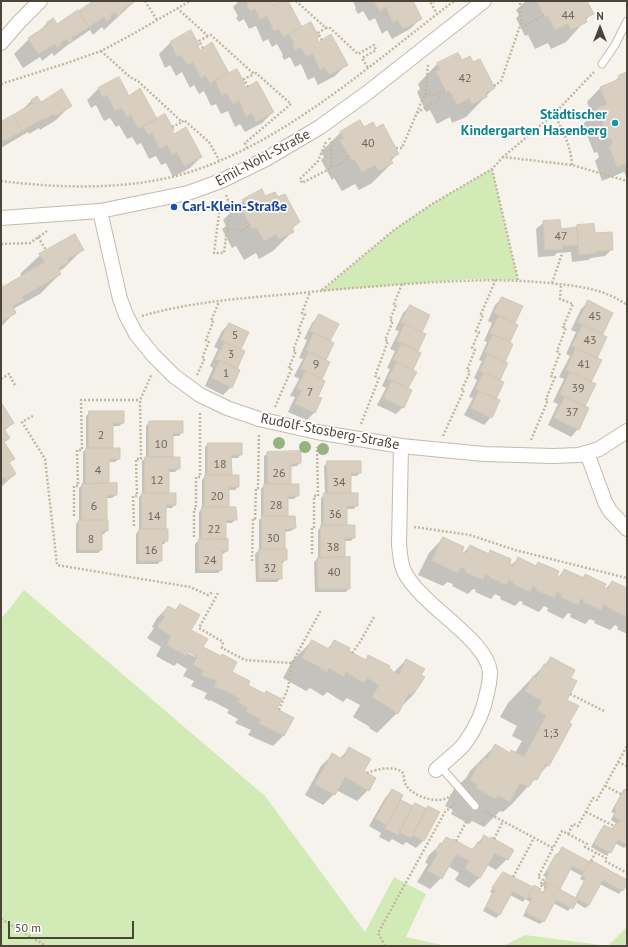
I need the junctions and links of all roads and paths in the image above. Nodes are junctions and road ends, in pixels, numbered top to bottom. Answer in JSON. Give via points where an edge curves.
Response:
{"nodes":[{"id":1,"x":40,"y":1,"type":"edge"},
{"id":2,"x":145,"y":1,"type":"edge"},
{"id":3,"x":190,"y":1,"type":"edge"},
{"id":4,"x":296,"y":1,"type":"edge"},
{"id":5,"x":435,"y":1,"type":"edge"},
{"id":6,"x":454,"y":1,"type":"edge"},
{"id":7,"x":484,"y":1,"type":"edge"},
{"id":8,"x":520,"y":1,"type":"edge"},
{"id":9,"x":177,"y":8,"type":"junction"},
{"id":10,"x":437,"y":14,"type":"junction"},
{"id":11,"x":544,"y":15,"type":"dead end"},
{"id":12,"x":157,"y":20,"type":"junction"},
{"id":13,"x":627,"y":21,"type":"edge"},
{"id":14,"x":520,"y":23,"type":"junction"},
{"id":15,"x":326,"y":28,"type":"junction"},
{"id":16,"x":208,"y":36,"type":"junction"},
{"id":17,"x":322,"y":40,"type":"dead end"},
{"id":18,"x":1,"y":43,"type":"edge"},
{"id":19,"x":203,"y":48,"type":"dead end"},
{"id":20,"x":101,"y":50,"type":"junction"},
{"id":21,"x":419,"y":52,"type":"junction"},
{"id":22,"x":602,"y":64,"type":"joint"},
{"id":23,"x":368,"y":68,"type":"junction"},
{"id":24,"x":254,"y":74,"type":"junction"},
{"id":25,"x":1,"y":84,"type":"edge"},
{"id":26,"x":494,"y":86,"type":"dead end"},
{"id":27,"x":248,"y":87,"type":"dead end"},
{"id":28,"x":445,"y":90,"type":"dead end"},
{"id":29,"x":437,"y":93,"type":"junction"},
{"id":30,"x":425,"y":94,"type":"junction"},
{"id":31,"x":417,"y":113,"type":"junction"},
{"id":32,"x":554,"y":114,"type":"junction"},
{"id":33,"x":182,"y":122,"type":"junction"},
{"id":34,"x":172,"y":128,"type":"dead end"},
{"id":35,"x":247,"y":148,"type":"junction"},
{"id":36,"x":396,"y":148,"type":"dead end"},
{"id":37,"x":349,"y":156,"type":"dead end"},
{"id":38,"x":503,"y":157,"type":"junction"},
{"id":39,"x":219,"y":160,"type":"junction"},
{"id":40,"x":572,"y":165,"type":"junction"},
{"id":41,"x":331,"y":168,"type":"junction"},
{"id":42,"x":492,"y":169,"type":"junction"},
{"id":43,"x":1,"y":181,"type":"edge"},
{"id":44,"x":221,"y":181,"type":"junction"},
{"id":45,"x":627,"y":181,"type":"edge"},
{"id":46,"x":229,"y":203,"type":"junction"},
{"id":47,"x":100,"y":211,"type":"junction"},
{"id":48,"x":1,"y":218,"type":"edge"},
{"id":49,"x":250,"y":224,"type":"dead end"},
{"id":50,"x":49,"y":229,"type":"dead end"},
{"id":51,"x":227,"y":229,"type":"junction"},
{"id":52,"x":38,"y":237,"type":"junction"},
{"id":53,"x":1,"y":244,"type":"edge"},
{"id":54,"x":46,"y":250,"type":"dead end"},
{"id":55,"x":562,"y":254,"type":"dead end"},
{"id":56,"x":496,"y":280,"type":"junction"},
{"id":57,"x":518,"y":280,"type":"junction"},
{"id":58,"x":552,"y":283,"type":"junction"},
{"id":59,"x":402,"y":284,"type":"junction"},
{"id":60,"x":561,"y":284,"type":"junction"},
{"id":61,"x":322,"y":291,"type":"junction"},
{"id":62,"x":310,"y":292,"type":"junction"},
{"id":63,"x":219,"y":302,"type":"junction"},
{"id":64,"x":627,"y":305,"type":"edge"},
{"id":65,"x":129,"y":320,"type":"junction"},
{"id":66,"x":159,"y":361,"type":"junction"},
{"id":67,"x":1,"y":379,"type":"edge"},
{"id":68,"x":16,"y":387,"type":"dead end"},
{"id":69,"x":196,"y":392,"type":"junction"},
{"id":70,"x":140,"y":400,"type":"junction"},
{"id":71,"x":33,"y":416,"type":"dead end"},
{"id":72,"x":264,"y":421,"type":"junction"},
{"id":73,"x":627,"y":431,"type":"edge"},
{"id":74,"x":317,"y":432,"type":"junction"},
{"id":75,"x":355,"y":439,"type":"junction"},
{"id":76,"x":401,"y":446,"type":"junction"},
{"id":77,"x":437,"y":449,"type":"junction"},
{"id":78,"x":587,"y":453,"type":"junction"},
{"id":79,"x":525,"y":456,"type":"junction"},
{"id":80,"x":74,"y":516,"type":"dead end"},
{"id":81,"x":399,"y":525,"type":"junction"},
{"id":82,"x":134,"y":526,"type":"dead end"},
{"id":83,"x":627,"y":529,"type":"edge"},
{"id":84,"x":194,"y":537,"type":"dead end"},
{"id":85,"x":312,"y":554,"type":"dead end"},
{"id":86,"x":252,"y":560,"type":"dead end"},
{"id":87,"x":627,"y":578,"type":"edge"},
{"id":88,"x":213,"y":592,"type":"dead end"},
{"id":89,"x":218,"y":593,"type":"dead end"},
{"id":90,"x":321,"y":610,"type":"dead end"},
{"id":91,"x":374,"y":617,"type":"dead end"},
{"id":92,"x":352,"y":653,"type":"dead end"},
{"id":93,"x":292,"y":663,"type":"junction"},
{"id":94,"x":570,"y":694,"type":"dead end"},
{"id":95,"x":279,"y":710,"type":"dead end"},
{"id":96,"x":604,"y":711,"type":"dead end"},
{"id":97,"x":627,"y":746,"type":"edge"},
{"id":98,"x":618,"y":762,"type":"junction"},
{"id":99,"x":627,"y":766,"type":"edge"},
{"id":100,"x":438,"y":768,"type":"joint"},
{"id":101,"x":367,"y":773,"type":"dead end"},
{"id":102,"x":457,"y":786,"type":"junction"},
{"id":103,"x":605,"y":786,"type":"junction"},
{"id":104,"x":621,"y":794,"type":"dead end"},
{"id":105,"x":466,"y":796,"type":"junction"},
{"id":106,"x":475,"y":806,"type":"junction"},
{"id":107,"x":586,"y":812,"type":"junction"},
{"id":108,"x":503,"y":821,"type":"junction"},
{"id":109,"x":614,"y":826,"type":"dead end"},
{"id":110,"x":568,"y":834,"type":"junction"},
{"id":111,"x":534,"y":838,"type":"junction"},
{"id":112,"x":494,"y":839,"type":"dead end"},
{"id":113,"x":456,"y":841,"type":"dead end"},
{"id":114,"x":553,"y":848,"type":"junction"},
{"id":115,"x":596,"y":852,"type":"junction"},
{"id":116,"x":591,"y":861,"type":"dead end"},
{"id":117,"x":627,"y":873,"type":"edge"},
{"id":118,"x":513,"y":877,"type":"dead end"},
{"id":119,"x":546,"y":888,"type":"dead end"},
{"id":120,"x":1,"y":918,"type":"edge"},
{"id":121,"x":46,"y":946,"type":"edge"},
{"id":122,"x":385,"y":946,"type":"edge"}],
"edges":[{"from":1,"to":18,"type":"street"},
{"from":2,"to":12,"type":"path"},
{"from":3,"to":9,"type":"path"},
{"from":4,"to":15,"type":"path"},
{"from":5,"to":10,"type":"path","via":[[431,3]]},
{"from":6,"to":10,"type":"path"},
{"from":7,"to":21,"type":"street","name":"Emil-Nohl-Straße"},
{"from":8,"to":14,"type":"path"},
{"from":9,"to":12,"type":"path"},
{"from":9,"to":16,"type":"path"},
{"from":10,"to":23,"type":"path"},
{"from":11,"to":14,"type":"path","via":[[526,25]]},
{"from":12,"to":20,"type":"path"},
{"from":13,"to":22,"type":"lane"},
{"from":14,"to":26,"type":"path","via":[[501,81]]},
{"from":15,"to":17,"type":"path","via":[[318,33]]},
{"from":15,"to":23,"type":"path","via":[[329,27],[358,54],[374,45],[376,50],[362,58]]},
{"from":16,"to":19,"type":"path","via":[[199,41]]},
{"from":16,"to":24,"type":"path","via":[[210,35]]},
{"from":20,"to":25,"type":"path"},
{"from":20,"to":33,"type":"path"},
{"from":21,"to":30,"type":"path","via":[[429,65]]},
{"from":21,"to":44,"type":"street","name":"Emil-Nohl-Straße","via":[[320,127],[266,159]]},
{"from":22,"to":32,"type":"path"},
{"from":23,"to":35,"type":"path","via":[[312,109]]},
{"from":24,"to":27,"type":"path","via":[[244,79]]},
{"from":24,"to":35,"type":"path","via":[[256,73],[291,104],[245,143]]},
{"from":28,"to":29,"type":"path"},
{"from":29,"to":30,"type":"path","via":[[432,96]]},
{"from":29,"to":31,"type":"path","via":[[440,98]]},
{"from":30,"to":31,"type":"path"},
{"from":31,"to":36,"type":"path","via":[[402,148]]},
{"from":32,"to":38,"type":"path"},
{"from":32,"to":40,"type":"path","via":[[572,155]]},
{"from":33,"to":34,"type":"path"},
{"from":33,"to":39,"type":"path","via":[[184,120],[209,142]]},
{"from":35,"to":39,"type":"path"},
{"from":37,"to":41,"type":"path","via":[[347,160]]},
{"from":38,"to":40,"type":"path"},
{"from":38,"to":42,"type":"path"},
{"from":39,"to":43,"type":"path","via":[[176,176],[125,184],[62,186]]},
{"from":40,"to":45,"type":"path"},
{"from":41,"to":41,"type":"path","via":[[332,143],[328,137],[318,161],[300,179],[302,184]]},
{"from":42,"to":57,"type":"path"},
{"from":42,"to":61,"type":"path","via":[[394,230]]},
{"from":44,"to":46,"type":"path"},
{"from":44,"to":47,"type":"street","name":"Emil-Nohl-Straße","via":[[188,193]]},
{"from":46,"to":51,"type":"path","via":[[231,209]]},
{"from":46,"to":51,"type":"path","via":[[220,206],[214,253],[224,254]]},
{"from":47,"to":48,"type":"street","name":"Emil-Nohl-Straße"},
{"from":47,"to":65,"type":"street","name":"Rudolf-Stosberg-Straße","via":[[118,293]]},
{"from":49,"to":51,"type":"path","via":[[242,231]]},
{"from":50,"to":52,"type":"path"},
{"from":52,"to":53,"type":"path","via":[[30,243]]},
{"from":52,"to":54,"type":"path"},
{"from":55,"to":58,"type":"path"},
{"from":56,"to":57,"type":"path"},
{"from":56,"to":59,"type":"path"},
{"from":56,"to":77,"type":"path","via":[[476,331],[479,332],[472,348],[476,350],[467,370],[470,372],[462,389],[464,390]]},
{"from":57,"to":58,"type":"path"},
{"from":58,"to":60,"type":"path"},
{"from":59,"to":61,"type":"path"},
{"from":59,"to":75,"type":"path","via":[[390,320],[393,321],[385,340],[388,341],[375,376],[379,378]]},
{"from":60,"to":64,"type":"path","via":[[596,290]]},
{"from":60,"to":79,"type":"path","via":[[560,299],[573,304],[563,327],[566,328],[557,351],[560,353],[551,376],[555,377],[546,399],[548,400]]},
{"from":61,"to":62,"type":"path"},
{"from":62,"to":63,"type":"path"},
{"from":62,"to":72,"type":"path","via":[[302,312],[305,314],[293,350],[296,351],[289,367],[292,368]]},
{"from":63,"to":65,"type":"path","via":[[152,313]]},
{"from":63,"to":69,"type":"path","via":[[206,340],[209,341],[202,359],[204,360]]},
{"from":65,"to":66,"type":"street","name":"Rudolf-Stosberg-Straße","via":[[141,340]]},
{"from":66,"to":69,"type":"street","name":"Rudolf-Stosberg-Straße"},
{"from":66,"to":70,"type":"path"},
{"from":67,"to":68,"type":"path","via":[[8,374]]},
{"from":69,"to":72,"type":"street","name":"Rudolf-Stosberg-Straße","via":[[226,408]]},
{"from":69,"to":84,"type":"path","via":[[200,477],[196,477]]},
{"from":70,"to":80,"type":"path","via":[[81,400],[82,450],[78,450],[78,486],[74,486]]},
{"from":70,"to":82,"type":"path","via":[[141,460],[136,460],[137,496],[133,496]]},
{"from":71,"to":88,"type":"path","via":[[22,422],[45,459],[57,565],[190,587],[208,595]]},
{"from":72,"to":74,"type":"street","name":"Rudolf-Stosberg-Straße"},
{"from":72,"to":86,"type":"path","via":[[253,519]]},
{"from":73,"to":78,"type":"street","name":"Rudolf-Stosberg-Straße","via":[[603,447]]},
{"from":74,"to":75,"type":"street","name":"Rudolf-Stosberg-Straße"},
{"from":74,"to":85,"type":"path","via":[[318,496],[314,496]]},
{"from":75,"to":76,"type":"street","name":"Rudolf-Stosberg-Straße"},
{"from":76,"to":77,"type":"street","name":"Rudolf-Stosberg-Straße"},
{"from":76,"to":81,"type":"street"},
{"from":77,"to":79,"type":"street","name":"Rudolf-Stosberg-Straße"},
{"from":78,"to":79,"type":"street","name":"Rudolf-Stosberg-Straße"},
{"from":78,"to":83,"type":"street","via":[[605,502]]},
{"from":81,"to":87,"type":"path","via":[[470,535],[515,550]]},
{"from":81,"to":100,"type":"street","via":[[401,559],[410,581],[474,643],[490,671],[486,702],[476,723],[465,743]]},
{"from":89,"to":93,"type":"path","via":[[199,628],[223,642],[222,648],[245,660]]},
{"from":90,"to":93,"type":"path"},
{"from":91,"to":92,"type":"path"},
{"from":93,"to":95,"type":"path","via":[[288,688]]},
{"from":94,"to":96,"type":"path"},
{"from":97,"to":98,"type":"path"},
{"from":98,"to":99,"type":"path"},
{"from":98,"to":103,"type":"path"},
{"from":100,"to":102,"type":"lane"},
{"from":101,"to":102,"type":"path","via":[[380,768],[400,770],[410,790],[425,798],[436,800],[448,798]]},
{"from":102,"to":105,"type":"lane"},
{"from":103,"to":104,"type":"path"},
{"from":103,"to":107,"type":"path","via":[[597,800],[593,798]]},
{"from":105,"to":106,"type":"lane"},
{"from":105,"to":122,"type":"path","via":[[445,812],[378,933]]},
{"from":106,"to":108,"type":"path"},
{"from":106,"to":113,"type":"path"},
{"from":107,"to":109,"type":"path"},
{"from":107,"to":110,"type":"path","via":[[578,826],[574,824]]},
{"from":108,"to":111,"type":"path"},
{"from":108,"to":112,"type":"path"},
{"from":110,"to":114,"type":"path","via":[[562,831]]},
{"from":110,"to":115,"type":"path"},
{"from":111,"to":114,"type":"path"},
{"from":111,"to":118,"type":"path"},
{"from":114,"to":119,"type":"path","via":[[538,877],[543,880],[540,885]]},
{"from":115,"to":116,"type":"path"},
{"from":115,"to":117,"type":"path","via":[[606,858],[605,861]]},
{"from":120,"to":121,"type":"path"}]}
